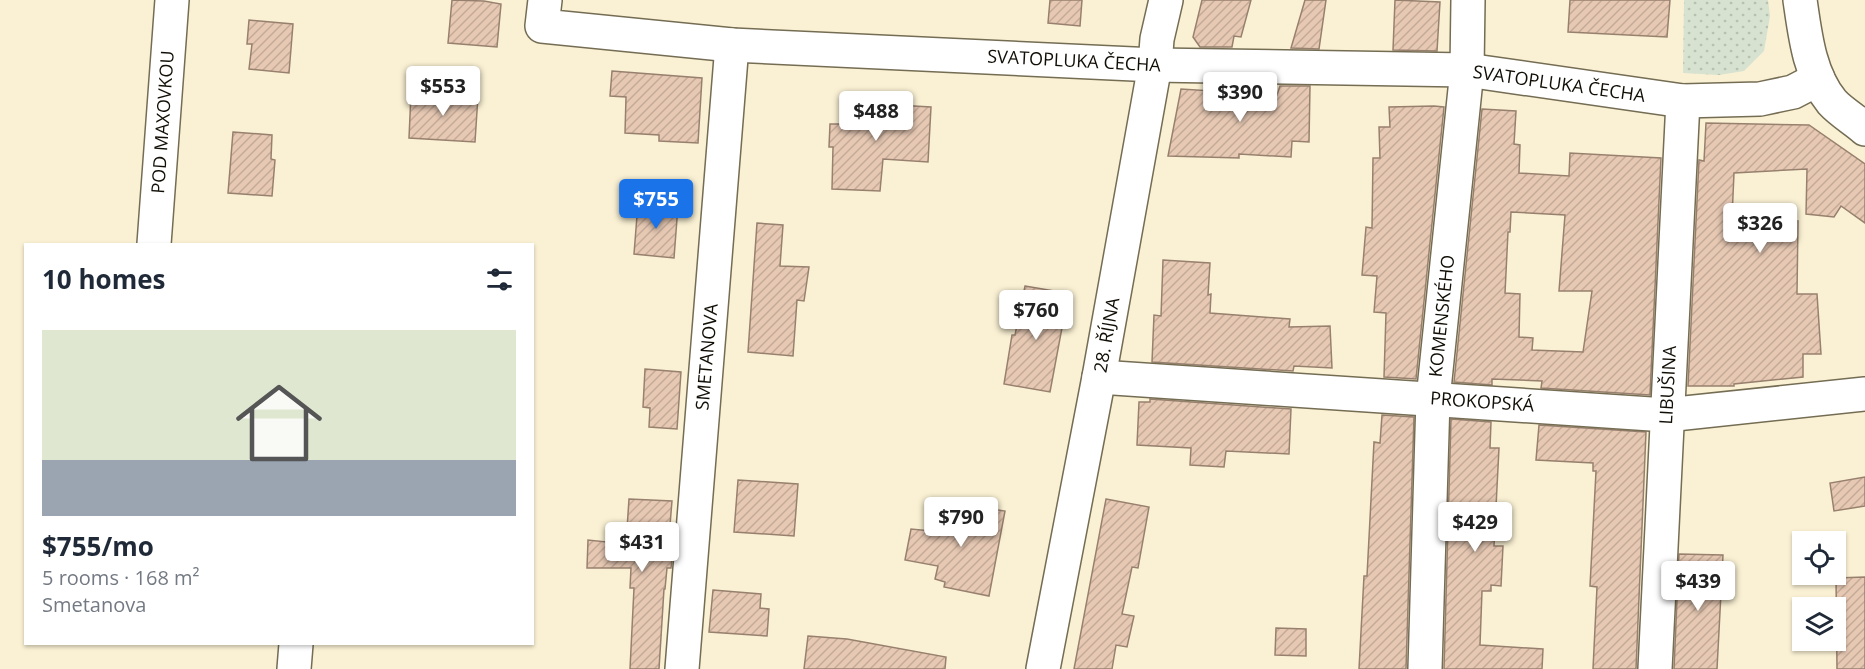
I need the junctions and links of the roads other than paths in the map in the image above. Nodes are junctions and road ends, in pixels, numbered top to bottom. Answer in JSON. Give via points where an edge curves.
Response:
{"nodes":[{"id":1,"x":172,"y":0,"type":"edge"},
{"id":2,"x":1167,"y":0,"type":"edge"},
{"id":3,"x":1468,"y":0,"type":"edge"},
{"id":4,"x":1800,"y":0,"type":"edge"},
{"id":5,"x":544,"y":13,"type":"edge"},
{"id":6,"x":732,"y":45,"type":"junction"},
{"id":7,"x":1155,"y":65,"type":"junction"},
{"id":8,"x":1467,"y":70,"type":"junction"},
{"id":9,"x":1818,"y":79,"type":"junction"},
{"id":10,"x":1683,"y":101,"type":"junction"},
{"id":11,"x":1865,"y":129,"type":"edge"},
{"id":12,"x":154,"y":243,"type":"edge"},
{"id":13,"x":1099,"y":377,"type":"junction"},
{"id":14,"x":1865,"y":393,"type":"edge"},
{"id":15,"x":1433,"y":399,"type":"junction"},
{"id":16,"x":1666,"y":415,"type":"junction"},
{"id":17,"x":296,"y":645,"type":"edge"},
{"id":18,"x":294,"y":669,"type":"edge"},
{"id":19,"x":682,"y":669,"type":"edge"},
{"id":20,"x":1043,"y":669,"type":"edge"},
{"id":21,"x":1425,"y":669,"type":"edge"},
{"id":22,"x":1655,"y":669,"type":"edge"}],
"edges":[{"from":1,"to":12,"type":"street","name":"POD MAXOVKOU"},
{"from":2,"to":7,"type":"street","name":"28. ŘÍJNA"},
{"from":3,"to":8,"type":"street","name":"KOMENSKÉHO"},
{"from":4,"to":9,"type":"street"},
{"from":5,"to":6,"type":"street","name":"SVATOPLUKA ČECHA"},
{"from":6,"to":7,"type":"street","name":"SVATOPLUKA ČECHA"},
{"from":6,"to":19,"type":"street","name":"SMETANOVA"},
{"from":7,"to":8,"type":"street","name":"SVATOPLUKA ČECHA"},
{"from":7,"to":13,"type":"street","name":"28. ŘÍJNA"},
{"from":8,"to":10,"type":"street","name":"SVATOPLUKA ČECHA"},
{"from":8,"to":15,"type":"street","name":"KOMENSKÉHO"},
{"from":9,"to":10,"type":"street","name":"SVATOPLUKA ČECHA","via":[[1793,92],[1760,99]]},
{"from":9,"to":11,"type":"street","via":[[1833,103]]},
{"from":10,"to":16,"type":"street","name":"LIBUŠINA"},
{"from":13,"to":15,"type":"street","name":"PROKOPSKÁ"},
{"from":13,"to":20,"type":"street","name":"28. ŘÍJNA"},
{"from":14,"to":16,"type":"street","name":"PROKOPSKÁ"},
{"from":15,"to":16,"type":"street","name":"PROKOPSKÁ"},
{"from":15,"to":21,"type":"street","name":"KOMENSKÉHO"},
{"from":16,"to":22,"type":"street","name":"LIBUŠINA"},
{"from":17,"to":18,"type":"street"}]}
